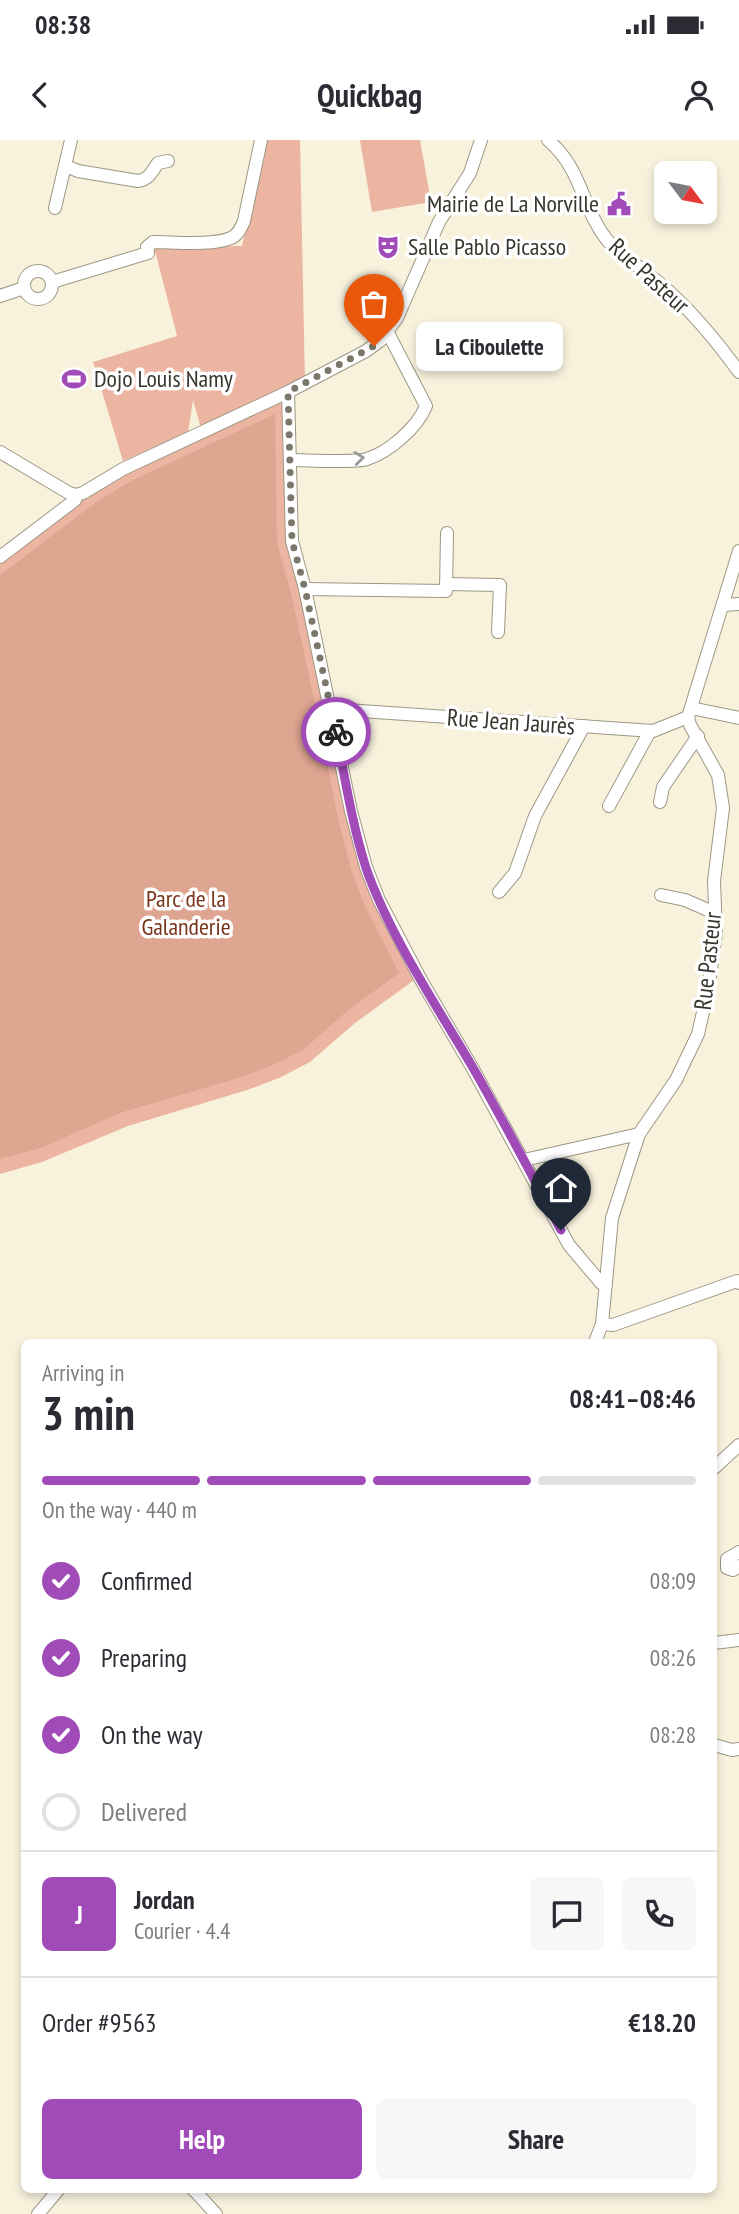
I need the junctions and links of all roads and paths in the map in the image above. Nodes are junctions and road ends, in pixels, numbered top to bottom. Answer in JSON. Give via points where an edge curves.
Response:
{"nodes":[{"id":1,"x":71,"y":140,"type":"edge"},
{"id":2,"x":261,"y":140,"type":"edge"},
{"id":3,"x":481,"y":140,"type":"edge"},
{"id":4,"x":548,"y":140,"type":"edge"},
{"id":5,"x":168,"y":161,"type":"dead end"},
{"id":6,"x":66,"y":166,"type":"junction"},
{"id":7,"x":55,"y":208,"type":"dead end"},
{"id":8,"x":52,"y":282,"type":"junction"},
{"id":9,"x":24,"y":288,"type":"junction"},
{"id":10,"x":0,"y":296,"type":"edge"},
{"id":11,"x":388,"y":332,"type":"junction"},
{"id":12,"x":739,"y":372,"type":"edge"},
{"id":13,"x":288,"y":392,"type":"junction"},
{"id":14,"x":0,"y":453,"type":"edge"},
{"id":15,"x":291,"y":460,"type":"junction"},
{"id":16,"x":76,"y":495,"type":"junction"},
{"id":17,"x":447,"y":533,"type":"dead end"},
{"id":18,"x":739,"y":551,"type":"edge"},
{"id":19,"x":0,"y":557,"type":"edge"},
{"id":20,"x":446,"y":584,"type":"junction"},
{"id":21,"x":305,"y":589,"type":"junction"},
{"id":22,"x":734,"y":590,"type":"edge"},
{"id":23,"x":739,"y":604,"type":"edge"},
{"id":24,"x":723,"y":606,"type":"junction"},
{"id":25,"x":498,"y":632,"type":"dead end"},
{"id":26,"x":332,"y":709,"type":"junction"},
{"id":27,"x":689,"y":713,"type":"junction"},
{"id":28,"x":739,"y":718,"type":"edge"},
{"id":29,"x":584,"y":726,"type":"junction"},
{"id":30,"x":650,"y":731,"type":"junction"},
{"id":31,"x":698,"y":736,"type":"junction"},
{"id":32,"x":660,"y":802,"type":"dead end"},
{"id":33,"x":609,"y":806,"type":"dead end"},
{"id":34,"x":499,"y":892,"type":"dead end"},
{"id":35,"x":662,"y":895,"type":"dead end"},
{"id":36,"x":715,"y":913,"type":"junction"},
{"id":37,"x":639,"y":1134,"type":"junction"},
{"id":38,"x":524,"y":1160,"type":"junction"},
{"id":39,"x":738,"y":1282,"type":"edge"},
{"id":40,"x":606,"y":1284,"type":"junction"},
{"id":41,"x":602,"y":1324,"type":"junction"},
{"id":42,"x":596,"y":1339,"type":"edge"},
{"id":43,"x":739,"y":1445,"type":"edge"},
{"id":44,"x":717,"y":1465,"type":"edge"},
{"id":45,"x":739,"y":1552,"type":"edge"},
{"id":46,"x":739,"y":1566,"type":"edge"},
{"id":47,"x":739,"y":1640,"type":"edge"},
{"id":48,"x":717,"y":1643,"type":"edge"},
{"id":49,"x":717,"y":1746,"type":"edge"},
{"id":50,"x":739,"y":1749,"type":"edge"},
{"id":51,"x":56,"y":2193,"type":"edge"},
{"id":52,"x":197,"y":2193,"type":"edge"},
{"id":53,"x":38,"y":2214,"type":"edge"},
{"id":54,"x":216,"y":2214,"type":"edge"}],
"edges":[{"from":1,"to":6,"type":"street"},
{"from":2,"to":8,"type":"street","via":[[244,221],[232,238],[153,242],[148,253]]},
{"from":3,"to":11,"type":"street","via":[[470,173],[439,222]]},
{"from":4,"to":12,"type":"street","name":"Rue Pasteur","via":[[567,161],[592,218],[610,243],[697,319]]},
{"from":5,"to":6,"type":"street","via":[[158,163],[149,177],[138,181]]},
{"from":6,"to":7,"type":"street"},
{"from":8,"to":9,"type":"street","via":[[42,299],[30,297]]},
{"from":8,"to":9,"type":"street","via":[[44,272],[33,271],[25,277]]},
{"from":9,"to":10,"type":"street"},
{"from":11,"to":13,"type":"street","via":[[366,351]]},
{"from":15,"to":11,"type":"street","one_way":true,"via":[[366,460],[403,438],[423,413],[426,406]]},
{"from":13,"to":15,"type":"street"},
{"from":13,"to":16,"type":"street"},
{"from":14,"to":16,"type":"street"},
{"from":15,"to":21,"type":"street","via":[[292,541]]},
{"from":16,"to":19,"type":"street"},
{"from":17,"to":20,"type":"street"},
{"from":18,"to":22,"type":"street"},
{"from":20,"to":21,"type":"street","via":[[446,591]]},
{"from":20,"to":25,"type":"street","via":[[500,586]]},
{"from":21,"to":26,"type":"street"},
{"from":22,"to":24,"type":"street"},
{"from":23,"to":24,"type":"street"},
{"from":24,"to":27,"type":"street"},
{"from":26,"to":29,"type":"street","name":"Rue Jean Jaurès"},
{"from":26,"to":38,"type":"street","via":[[351,811],[379,900]]},
{"from":27,"to":28,"type":"street"},
{"from":27,"to":30,"type":"street","name":"Rue Jean Jaurès"},
{"from":27,"to":31,"type":"street","name":"Rue Pasteur"},
{"from":29,"to":30,"type":"street","name":"Rue Jean Jaurès"},
{"from":29,"to":34,"type":"street","via":[[536,816],[515,873]]},
{"from":30,"to":33,"type":"street"},
{"from":31,"to":32,"type":"street","via":[[663,787]]},
{"from":31,"to":36,"type":"street","name":"Rue Pasteur","via":[[718,775],[723,808]]},
{"from":35,"to":36,"type":"street"},
{"from":36,"to":37,"type":"street","name":"Rue Pasteur","via":[[709,990],[698,1034],[676,1080]]},
{"from":37,"to":38,"type":"street"},
{"from":37,"to":40,"type":"street","name":"Rue Pasteur","via":[[612,1218]]},
{"from":38,"to":40,"type":"street","via":[[569,1245]]},
{"from":39,"to":41,"type":"street","via":[[613,1325]]},
{"from":40,"to":41,"type":"street","name":"Rue Pasteur"},
{"from":41,"to":42,"type":"street","name":"Rue Pasteur"},
{"from":43,"to":44,"type":"street"},
{"from":45,"to":46,"type":"street","via":[[727,1559],[727,1568]]},
{"from":47,"to":48,"type":"street"},
{"from":49,"to":50,"type":"street"},
{"from":51,"to":53,"type":"street"},
{"from":52,"to":54,"type":"street"}]}
